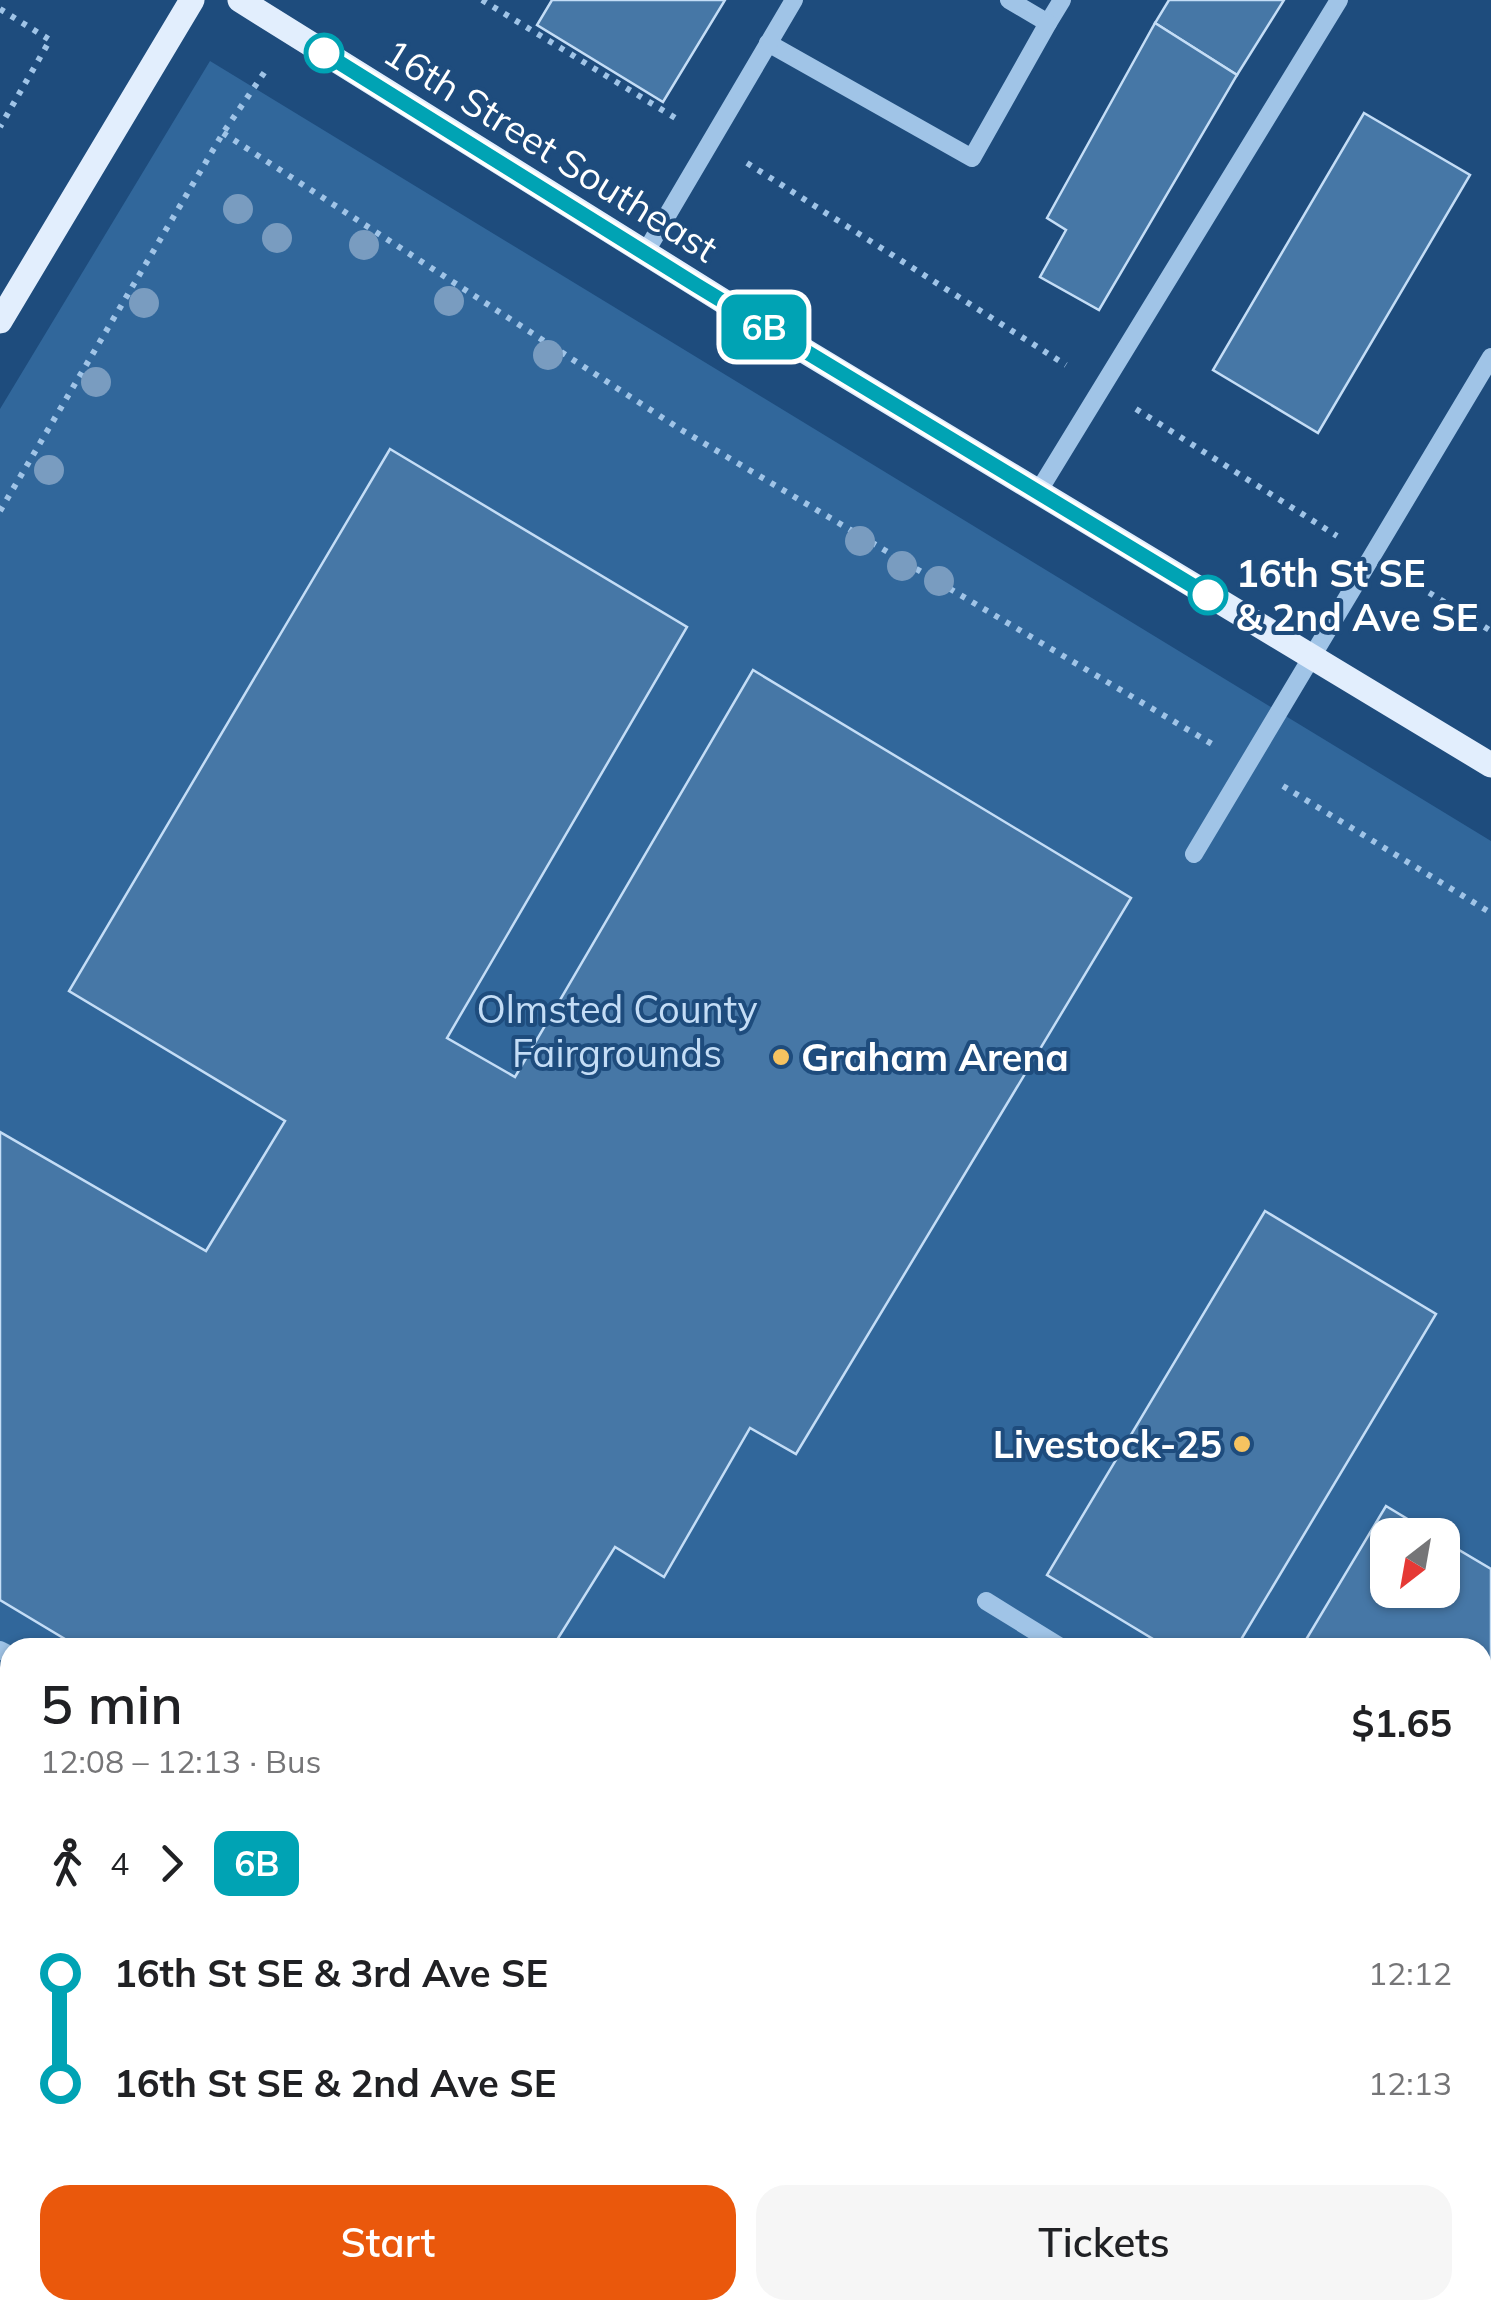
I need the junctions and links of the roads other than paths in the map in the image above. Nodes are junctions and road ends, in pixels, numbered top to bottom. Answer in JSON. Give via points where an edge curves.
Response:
{"nodes":[{"id":1,"x":192,"y":0,"type":"edge"},
{"id":2,"x":240,"y":0,"type":"edge"},
{"id":3,"x":794,"y":0,"type":"edge"},
{"id":4,"x":1009,"y":0,"type":"edge"},
{"id":5,"x":1062,"y":0,"type":"edge"},
{"id":6,"x":1339,"y":0,"type":"edge"},
{"id":7,"x":1048,"y":23,"type":"junction"},
{"id":8,"x":768,"y":43,"type":"junction"},
{"id":9,"x":645,"y":254,"type":"junction"},
{"id":10,"x":0,"y":322,"type":"edge"},
{"id":11,"x":1491,"y":358,"type":"edge"},
{"id":12,"x":1038,"y":492,"type":"junction"},
{"id":13,"x":1310,"y":657,"type":"junction"},
{"id":14,"x":1491,"y":765,"type":"edge"},
{"id":15,"x":1194,"y":854,"type":"dead end"},
{"id":16,"x":986,"y":1601,"type":"dead end"},
{"id":17,"x":1046,"y":1638,"type":"edge"}],
"edges":[{"from":1,"to":10,"type":"main road"},
{"from":2,"to":9,"type":"main road","name":"16th Street Southeast"},
{"from":3,"to":8,"type":"street"},
{"from":4,"to":7,"type":"street"},
{"from":5,"to":7,"type":"street"},
{"from":6,"to":12,"type":"street"},
{"from":7,"to":8,"type":"street","via":[[972,158]]},
{"from":8,"to":9,"type":"street"},
{"from":9,"to":12,"type":"main road","name":"16th Street Southeast"},
{"from":11,"to":13,"type":"street"},
{"from":12,"to":13,"type":"main road","name":"16th Street Southeast"},
{"from":13,"to":14,"type":"main road","name":"16th Street Southeast"},
{"from":13,"to":15,"type":"street"},
{"from":16,"to":17,"type":"street"}]}
